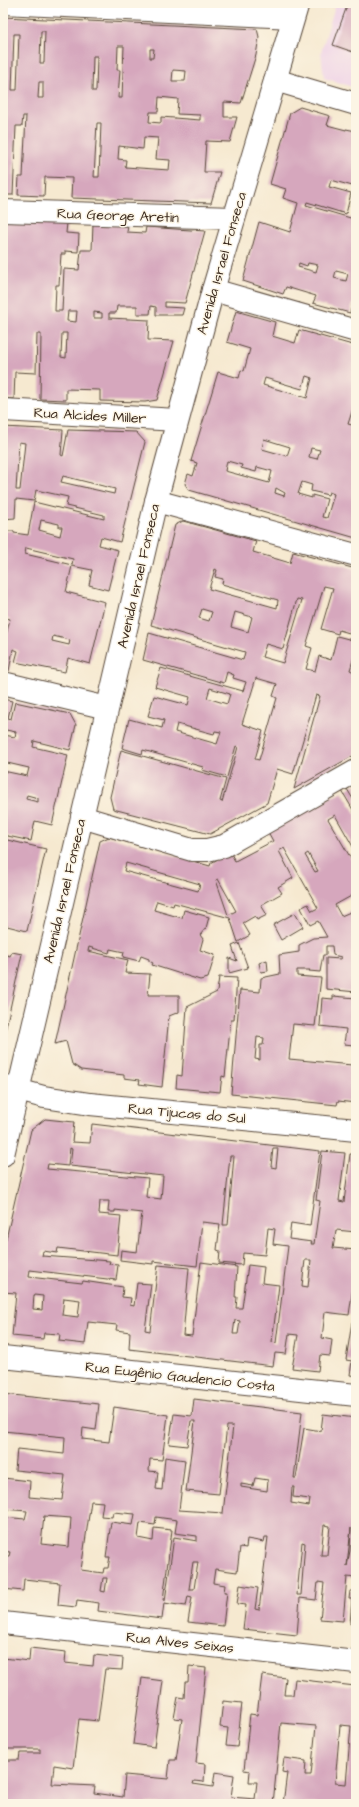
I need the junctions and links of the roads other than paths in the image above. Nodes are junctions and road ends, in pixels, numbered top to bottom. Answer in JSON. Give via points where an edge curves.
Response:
{"nodes":[{"id":1,"x":3,"y":3,"type":"edge"},
{"id":2,"x":296,"y":10,"type":"edge"},
{"id":3,"x":274,"y":80,"type":"junction"},
{"id":4,"x":356,"y":104,"type":"edge"},
{"id":5,"x":3,"y":211,"type":"edge"},
{"id":6,"x":234,"y":218,"type":"junction"},
{"id":7,"x":213,"y":290,"type":"junction"},
{"id":8,"x":356,"y":331,"type":"edge"},
{"id":9,"x":3,"y":410,"type":"edge"},
{"id":10,"x":177,"y":420,"type":"junction"},
{"id":11,"x":156,"y":500,"type":"junction"},
{"id":12,"x":356,"y":556,"type":"edge"},
{"id":13,"x":3,"y":683,"type":"edge"},
{"id":14,"x":107,"y":708,"type":"junction"},
{"id":15,"x":356,"y":771,"type":"edge"},
{"id":16,"x":82,"y":817,"type":"junction"},
{"id":17,"x":11,"y":1088,"type":"edge"},
{"id":18,"x":356,"y":1130,"type":"edge"},
{"id":19,"x":3,"y":1155,"type":"edge"},
{"id":20,"x":3,"y":1358,"type":"edge"},
{"id":21,"x":356,"y":1395,"type":"edge"},
{"id":22,"x":3,"y":1623,"type":"edge"},
{"id":23,"x":356,"y":1662,"type":"edge"}],
"edges":[{"from":1,"to":2,"type":"street"},
{"from":2,"to":3,"type":"street","name":"Avenida Israel Fonseca"},
{"from":3,"to":4,"type":"street"},
{"from":3,"to":6,"type":"street","name":"Avenida Israel Fonseca"},
{"from":5,"to":6,"type":"street","name":"Rua George Aretin"},
{"from":6,"to":7,"type":"street","name":"Avenida Israel Fonseca"},
{"from":7,"to":8,"type":"street"},
{"from":7,"to":10,"type":"street","name":"Avenida Israel Fonseca"},
{"from":9,"to":10,"type":"street","name":"Rua Alcides Miller"},
{"from":10,"to":11,"type":"street","name":"Avenida Israel Fonseca"},
{"from":11,"to":12,"type":"street"},
{"from":11,"to":14,"type":"street","name":"Avenida Israel Fonseca"},
{"from":13,"to":14,"type":"street"},
{"from":14,"to":16,"type":"street","name":"Avenida Israel Fonseca"},
{"from":15,"to":16,"type":"street","via":[[224,846],[207,850],[192,850]]},
{"from":16,"to":17,"type":"street","name":"Avenida Israel Fonseca"},
{"from":17,"to":18,"type":"street","name":"Rua Tijucas do Sul","via":[[44,1097],[90,1104]]},
{"from":17,"to":19,"type":"street","name":"Avenida Israel Fonseca"},
{"from":20,"to":21,"type":"street","name":"Rua Eugênio Gaudencio Costa"},
{"from":22,"to":23,"type":"street","name":"Rua Alves Seixas"}]}
